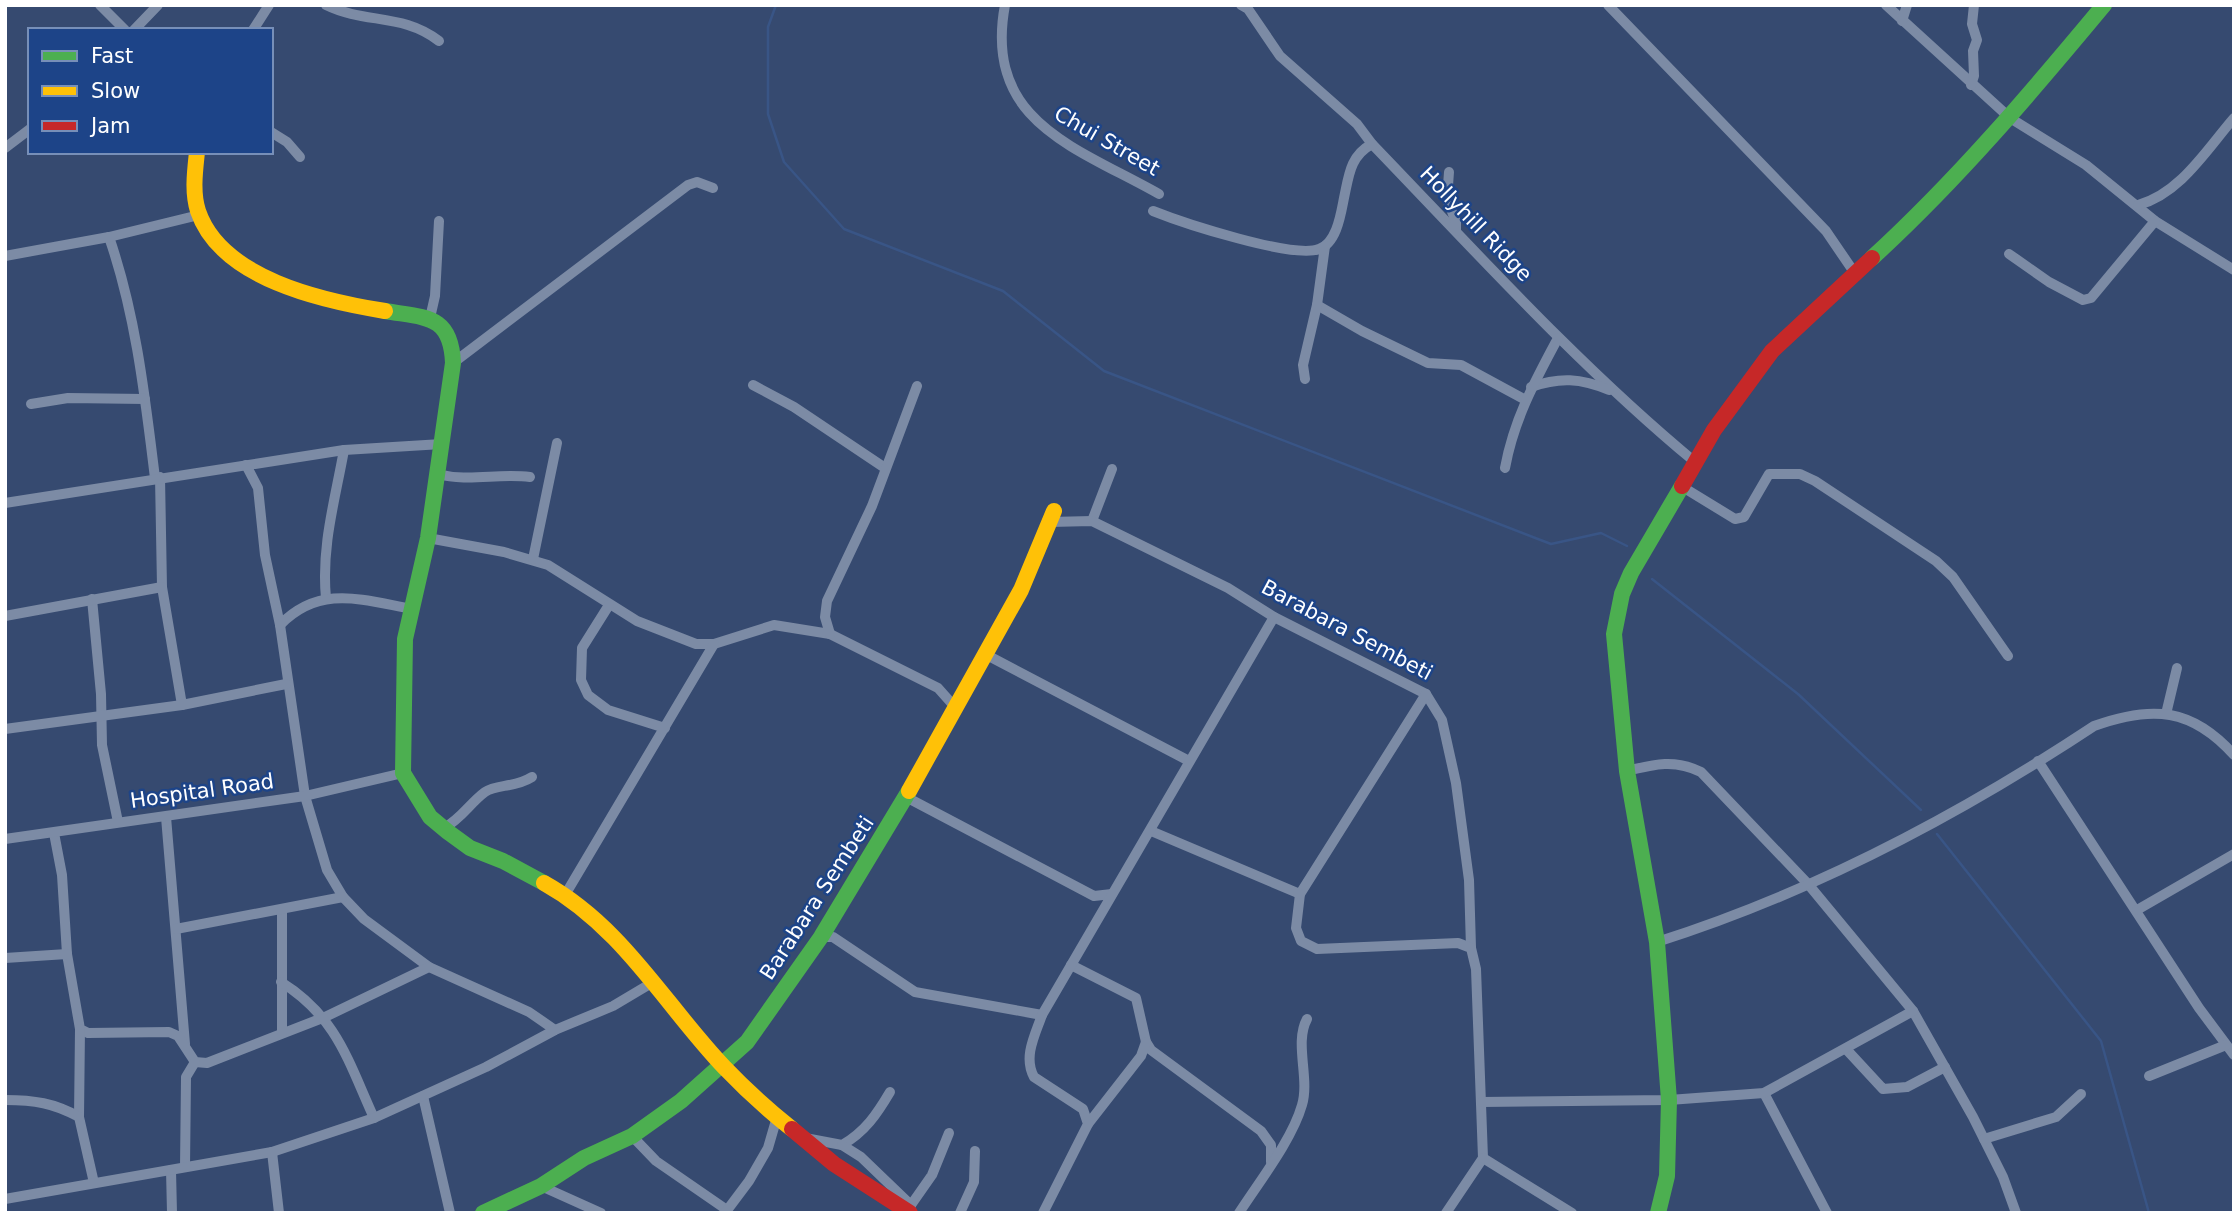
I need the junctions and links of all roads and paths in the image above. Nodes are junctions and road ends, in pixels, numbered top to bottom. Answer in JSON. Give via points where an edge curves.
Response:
{"nodes":[{"id":1,"x":100,"y":5,"type":"edge"},
{"id":2,"x":158,"y":5,"type":"edge"},
{"id":3,"x":269,"y":5,"type":"edge"},
{"id":4,"x":326,"y":5,"type":"edge"},
{"id":5,"x":1005,"y":5,"type":"edge"},
{"id":6,"x":1241,"y":5,"type":"edge"},
{"id":7,"x":1608,"y":5,"type":"edge"},
{"id":8,"x":1885,"y":5,"type":"edge"},
{"id":9,"x":1907,"y":5,"type":"edge"},
{"id":10,"x":1974,"y":5,"type":"edge"},
{"id":11,"x":2104,"y":5,"type":"edge"},
{"id":12,"x":1902,"y":21,"type":"junction"},
{"id":13,"x":123,"y":28,"type":"edge"},
{"id":14,"x":136,"y":28,"type":"edge"},
{"id":15,"x":254,"y":28,"type":"edge"},
{"id":16,"x":439,"y":41,"type":"dead end"},
{"id":17,"x":1971,"y":85,"type":"junction"},
{"id":18,"x":2010,"y":118,"type":"junction"},
{"id":19,"x":2234,"y":118,"type":"edge"},
{"id":20,"x":28,"y":131,"type":"edge"},
{"id":21,"x":273,"y":133,"type":"edge"},
{"id":22,"x":1372,"y":144,"type":"junction"},
{"id":23,"x":5,"y":148,"type":"edge"},
{"id":24,"x":197,"y":154,"type":"edge"},
{"id":25,"x":300,"y":156,"type":"dead end"},
{"id":26,"x":1448,"y":172,"type":"dead end"},
{"id":27,"x":713,"y":188,"type":"dead end"},
{"id":28,"x":1159,"y":194,"type":"dead end"},
{"id":29,"x":2138,"y":205,"type":"junction"},
{"id":30,"x":1153,"y":211,"type":"dead end"},
{"id":31,"x":199,"y":215,"type":"junction"},
{"id":32,"x":439,"y":221,"type":"dead end"},
{"id":33,"x":2155,"y":221,"type":"junction"},
{"id":34,"x":1456,"y":231,"type":"junction"},
{"id":35,"x":109,"y":237,"type":"junction"},
{"id":36,"x":1325,"y":246,"type":"junction"},
{"id":37,"x":2009,"y":254,"type":"dead end"},
{"id":38,"x":5,"y":256,"type":"edge"},
{"id":39,"x":2234,"y":270,"type":"edge"},
{"id":40,"x":1856,"y":275,"type":"junction"},
{"id":41,"x":1317,"y":304,"type":"junction"},
{"id":42,"x":430,"y":318,"type":"junction"},
{"id":43,"x":1558,"y":338,"type":"junction"},
{"id":44,"x":453,"y":363,"type":"junction"},
{"id":45,"x":1306,"y":379,"type":"dead end"},
{"id":46,"x":753,"y":385,"type":"dead end"},
{"id":47,"x":917,"y":386,"type":"dead end"},
{"id":48,"x":1531,"y":387,"type":"junction"},
{"id":49,"x":1614,"y":392,"type":"junction"},
{"id":50,"x":145,"y":399,"type":"junction"},
{"id":51,"x":1524,"y":399,"type":"junction"},
{"id":52,"x":31,"y":404,"type":"dead end"},
{"id":53,"x":557,"y":443,"type":"dead end"},
{"id":54,"x":442,"y":444,"type":"junction"},
{"id":55,"x":344,"y":450,"type":"junction"},
{"id":56,"x":1695,"y":462,"type":"junction"},
{"id":57,"x":246,"y":465,"type":"junction"},
{"id":58,"x":885,"y":468,"type":"junction"},
{"id":59,"x":1505,"y":468,"type":"dead end"},
{"id":60,"x":1112,"y":469,"type":"dead end"},
{"id":61,"x":437,"y":474,"type":"junction"},
{"id":62,"x":530,"y":477,"type":"dead end"},
{"id":63,"x":157,"y":478,"type":"junction"},
{"id":64,"x":1681,"y":486,"type":"junction"},
{"id":65,"x":5,"y":503,"type":"edge"},
{"id":66,"x":1052,"y":517,"type":"joint"},
{"id":67,"x":1092,"y":521,"type":"junction"},
{"id":68,"x":428,"y":538,"type":"junction"},
{"id":69,"x":533,"y":559,"type":"junction"},
{"id":70,"x":162,"y":587,"type":"junction"},
{"id":71,"x":326,"y":598,"type":"junction"},
{"id":72,"x":92,"y":599,"type":"junction"},
{"id":73,"x":609,"y":605,"type":"junction"},
{"id":74,"x":412,"y":609,"type":"junction"},
{"id":75,"x":5,"y":616,"type":"edge"},
{"id":76,"x":1274,"y":617,"type":"junction"},
{"id":77,"x":280,"y":625,"type":"junction"},
{"id":78,"x":831,"y":634,"type":"junction"},
{"id":79,"x":714,"y":644,"type":"junction"},
{"id":80,"x":983,"y":653,"type":"junction"},
{"id":81,"x":2008,"y":656,"type":"dead end"},
{"id":82,"x":2178,"y":668,"type":"dead end"},
{"id":83,"x":286,"y":684,"type":"junction"},
{"id":84,"x":1426,"y":694,"type":"junction"},
{"id":85,"x":182,"y":705,"type":"junction"},
{"id":86,"x":954,"y":706,"type":"junction"},
{"id":87,"x":2166,"y":714,"type":"junction"},
{"id":88,"x":102,"y":717,"type":"junction"},
{"id":89,"x":665,"y":728,"type":"junction"},
{"id":90,"x":5,"y":729,"type":"edge"},
{"id":91,"x":2234,"y":755,"type":"edge"},
{"id":92,"x":1189,"y":761,"type":"junction"},
{"id":93,"x":2039,"y":761,"type":"junction"},
{"id":94,"x":1627,"y":771,"type":"junction"},
{"id":95,"x":402,"y":774,"type":"junction"},
{"id":96,"x":532,"y":777,"type":"dead end"},
{"id":97,"x":304,"y":796,"type":"junction"},
{"id":98,"x":906,"y":797,"type":"junction"},
{"id":99,"x":166,"y":817,"type":"junction"},
{"id":100,"x":118,"y":822,"type":"junction"},
{"id":101,"x":444,"y":828,"type":"junction"},
{"id":102,"x":1151,"y":831,"type":"junction"},
{"id":103,"x":54,"y":833,"type":"junction"},
{"id":104,"x":5,"y":839,"type":"edge"},
{"id":105,"x":2234,"y":854,"type":"edge"},
{"id":106,"x":1808,"y":884,"type":"junction"},
{"id":107,"x":1112,"y":894,"type":"junction"},
{"id":108,"x":1300,"y":894,"type":"junction"},
{"id":109,"x":565,"y":895,"type":"junction"},
{"id":110,"x":343,"y":897,"type":"junction"},
{"id":111,"x":2137,"y":909,"type":"junction"},
{"id":112,"x":282,"y":910,"type":"junction"},
{"id":113,"x":176,"y":929,"type":"junction"},
{"id":114,"x":821,"y":937,"type":"junction"},
{"id":115,"x":1657,"y":942,"type":"junction"},
{"id":116,"x":1471,"y":948,"type":"junction"},
{"id":117,"x":67,"y":954,"type":"junction"},
{"id":118,"x":5,"y":958,"type":"edge"},
{"id":119,"x":1071,"y":965,"type":"junction"},
{"id":120,"x":429,"y":967,"type":"junction"},
{"id":121,"x":655,"y":981,"type":"junction"},
{"id":122,"x":281,"y":982,"type":"junction"},
{"id":123,"x":1913,"y":1011,"type":"junction"},
{"id":124,"x":1042,"y":1015,"type":"junction"},
{"id":125,"x":325,"y":1017,"type":"junction"},
{"id":126,"x":1307,"y":1019,"type":"dead end"},
{"id":127,"x":80,"y":1029,"type":"junction"},
{"id":128,"x":555,"y":1030,"type":"junction"},
{"id":129,"x":282,"y":1033,"type":"junction"},
{"id":130,"x":1146,"y":1042,"type":"junction"},
{"id":131,"x":2227,"y":1045,"type":"junction"},
{"id":132,"x":185,"y":1046,"type":"junction"},
{"id":133,"x":1846,"y":1049,"type":"junction"},
{"id":134,"x":2234,"y":1055,"type":"edge"},
{"id":135,"x":195,"y":1062,"type":"junction"},
{"id":136,"x":723,"y":1066,"type":"junction"},
{"id":137,"x":1945,"y":1067,"type":"junction"},
{"id":138,"x":2149,"y":1076,"type":"dead end"},
{"id":139,"x":890,"y":1092,"type":"dead end"},
{"id":140,"x":1764,"y":1093,"type":"junction"},
{"id":141,"x":2081,"y":1094,"type":"dead end"},
{"id":142,"x":423,"y":1096,"type":"junction"},
{"id":143,"x":5,"y":1100,"type":"edge"},
{"id":144,"x":1669,"y":1100,"type":"junction"},
{"id":145,"x":1482,"y":1102,"type":"junction"},
{"id":146,"x":79,"y":1117,"type":"junction"},
{"id":147,"x":777,"y":1117,"type":"junction"},
{"id":148,"x":374,"y":1118,"type":"junction"},
{"id":149,"x":1088,"y":1124,"type":"junction"},
{"id":150,"x":948,"y":1133,"type":"dead end"},
{"id":151,"x":632,"y":1136,"type":"junction"},
{"id":152,"x":802,"y":1138,"type":"junction"},
{"id":153,"x":1984,"y":1139,"type":"junction"},
{"id":154,"x":842,"y":1145,"type":"junction"},
{"id":155,"x":975,"y":1151,"type":"dead end"},
{"id":156,"x":272,"y":1152,"type":"junction"},
{"id":157,"x":1483,"y":1158,"type":"junction"},
{"id":158,"x":1272,"y":1161,"type":"junction"},
{"id":159,"x":185,"y":1167,"type":"junction"},
{"id":160,"x":171,"y":1170,"type":"junction"},
{"id":161,"x":94,"y":1183,"type":"junction"},
{"id":162,"x":541,"y":1186,"type":"junction"},
{"id":163,"x":5,"y":1199,"type":"edge"},
{"id":164,"x":908,"y":1209,"type":"edge"},
{"id":165,"x":726,"y":1211,"type":"edge"},
{"id":166,"x":172,"y":1213,"type":"edge"},
{"id":167,"x":279,"y":1213,"type":"edge"},
{"id":168,"x":450,"y":1213,"type":"edge"},
{"id":169,"x":483,"y":1213,"type":"edge"},
{"id":170,"x":601,"y":1213,"type":"edge"},
{"id":171,"x":960,"y":1213,"type":"edge"},
{"id":172,"x":1043,"y":1213,"type":"edge"},
{"id":173,"x":1239,"y":1213,"type":"edge"},
{"id":174,"x":1446,"y":1213,"type":"edge"},
{"id":175,"x":1572,"y":1213,"type":"edge"},
{"id":176,"x":1658,"y":1213,"type":"edge"},
{"id":177,"x":1827,"y":1213,"type":"edge"},
{"id":178,"x":2016,"y":1213,"type":"edge"}],
"edges":[{"from":1,"to":13,"type":"street"},
{"from":2,"to":14,"type":"street"},
{"from":3,"to":15,"type":"street"},
{"from":4,"to":16,"type":"street","via":[[363,19],[403,21]]},
{"from":5,"to":28,"type":"street","name":"Chui Street","via":[[1002,61],[1027,114],[1051,134]]},
{"from":6,"to":22,"type":"street","name":"Hollyhill Ridge","via":[[1280,56],[1357,124]]},
{"from":7,"to":40,"type":"street","via":[[1826,232]]},
{"from":8,"to":12,"type":"street"},
{"from":9,"to":12,"type":"street"},
{"from":10,"to":17,"type":"street","via":[[1972,24],[1977,40]]},
{"from":11,"to":18,"type":"street"},
{"from":12,"to":17,"type":"street"},
{"from":17,"to":18,"type":"street"},
{"from":18,"to":29,"type":"street","via":[[2086,165]]},
{"from":18,"to":40,"type":"street","via":[[1937,198]]},
{"from":19,"to":29,"type":"street","via":[[2178,183],[2156,201]]},
{"from":20,"to":23,"type":"street"},
{"from":21,"to":25,"type":"street"},
{"from":22,"to":34,"type":"street","name":"Hollyhill Ridge"},
{"from":22,"to":36,"type":"street","via":[[1352,161],[1340,218]]},
{"from":24,"to":31,"type":"street","via":[[194,182]]},
{"from":26,"to":34,"type":"street","via":[[1447,199]]},
{"from":27,"to":44,"type":"street","via":[[697,182],[688,185]]},
{"from":29,"to":33,"type":"street"},
{"from":30,"to":36,"type":"street","via":[[1295,251]]},
{"from":31,"to":35,"type":"street"},
{"from":31,"to":42,"type":"street","via":[[234,257],[284,286],[313,297]]},
{"from":32,"to":42,"type":"street"},
{"from":33,"to":37,"type":"street","via":[[2091,298],[2083,300]]},
{"from":33,"to":39,"type":"street"},
{"from":34,"to":43,"type":"street","name":"Hollyhill Ridge"},
{"from":35,"to":38,"type":"street"},
{"from":35,"to":50,"type":"street","via":[[137,342]]},
{"from":36,"to":41,"type":"street"},
{"from":40,"to":56,"type":"street","via":[[1772,351],[1728,408]]},
{"from":41,"to":45,"type":"street","via":[[1303,365]]},
{"from":41,"to":51,"type":"street","via":[[1428,363],[1461,365]]},
{"from":42,"to":44,"type":"street","via":[[442,323],[452,338]]},
{"from":43,"to":48,"type":"street"},
{"from":43,"to":49,"type":"street","name":"Hollyhill Ridge"},
{"from":44,"to":54,"type":"street"},
{"from":46,"to":58,"type":"street"},
{"from":47,"to":58,"type":"street"},
{"from":48,"to":49,"type":"street","via":[[1577,379]]},
{"from":48,"to":51,"type":"street"},
{"from":49,"to":56,"type":"street","name":"Hollyhill Ridge"},
{"from":50,"to":52,"type":"street","via":[[68,398]]},
{"from":50,"to":63,"type":"street"},
{"from":51,"to":59,"type":"street"},
{"from":53,"to":69,"type":"street"},
{"from":54,"to":55,"type":"street"},
{"from":54,"to":61,"type":"street"},
{"from":55,"to":57,"type":"street"},
{"from":55,"to":71,"type":"street","via":[[326,533]]},
{"from":56,"to":64,"type":"street"},
{"from":57,"to":63,"type":"street"},
{"from":57,"to":77,"type":"street","via":[[258,488],[265,555]]},
{"from":58,"to":78,"type":"street","via":[[827,601],[825,617]]},
{"from":60,"to":67,"type":"street"},
{"from":61,"to":62,"type":"street","via":[[480,480],[509,474]]},
{"from":61,"to":68,"type":"street"},
{"from":63,"to":65,"type":"street"},
{"from":63,"to":70,"type":"street"},
{"from":64,"to":81,"type":"street","via":[[1735,519],[1744,517],[1769,474],[1800,474],[1815,481],[1936,561],[1953,577]]},
{"from":64,"to":94,"type":"street","via":[[1631,573],[1617,615],[1615,661]]},
{"from":66,"to":67,"type":"street","name":"Barabara Sembeti"},
{"from":66,"to":80,"type":"street","name":"Barabara Sembeti","via":[[1021,590]]},
{"from":67,"to":76,"type":"street","name":"Barabara Sembeti","via":[[1228,588]]},
{"from":68,"to":69,"type":"street"},
{"from":68,"to":74,"type":"street"},
{"from":69,"to":73,"type":"street","via":[[571,577]]},
{"from":70,"to":72,"type":"street"},
{"from":70,"to":85,"type":"street"},
{"from":71,"to":74,"type":"street"},
{"from":71,"to":77,"type":"street","via":[[308,603]]},
{"from":72,"to":75,"type":"street"},
{"from":72,"to":88,"type":"street"},
{"from":73,"to":79,"type":"street","via":[[696,644]]},
{"from":73,"to":89,"type":"street","via":[[582,648],[581,680],[588,695],[608,710]]},
{"from":74,"to":95,"type":"street","via":[[405,639]]},
{"from":76,"to":84,"type":"street","name":"Barabara Sembeti"},
{"from":76,"to":92,"type":"street"},
{"from":77,"to":83,"type":"street"},
{"from":78,"to":79,"type":"street","via":[[774,625]]},
{"from":78,"to":86,"type":"street","via":[[938,688]]},
{"from":79,"to":89,"type":"street"},
{"from":80,"to":86,"type":"street","name":"Barabara Sembeti"},
{"from":80,"to":92,"type":"street"},
{"from":82,"to":87,"type":"street"},
{"from":83,"to":85,"type":"street"},
{"from":83,"to":97,"type":"street"},
{"from":84,"to":108,"type":"street"},
{"from":84,"to":116,"type":"street","name":"Barabara Sembeti","via":[[1442,720],[1456,783],[1469,880]]},
{"from":85,"to":88,"type":"street"},
{"from":86,"to":98,"type":"street","name":"Barabara Sembeti"},
{"from":87,"to":91,"type":"street","via":[[2193,721],[2217,736]]},
{"from":87,"to":93,"type":"street","via":[[2120,716],[2094,726]]},
{"from":88,"to":90,"type":"street"},
{"from":88,"to":100,"type":"street","via":[[102,745]]},
{"from":89,"to":109,"type":"street"},
{"from":92,"to":102,"type":"street"},
{"from":93,"to":106,"type":"street","via":[[1857,864]]},
{"from":93,"to":111,"type":"street"},
{"from":94,"to":106,"type":"street","via":[[1661,763],[1684,764],[1701,772]]},
{"from":94,"to":115,"type":"street"},
{"from":95,"to":97,"type":"street","name":"Hospital Road"},
{"from":95,"to":101,"type":"street","via":[[430,817]]},
{"from":96,"to":101,"type":"street","via":[[484,793],[461,819]]},
{"from":97,"to":99,"type":"street","name":"Hospital Road"},
{"from":97,"to":110,"type":"street","via":[[327,870]]},
{"from":98,"to":107,"type":"street","via":[[1094,896]]},
{"from":98,"to":114,"type":"street","name":"Barabara Sembeti"},
{"from":99,"to":100,"type":"street","name":"Hospital Road"},
{"from":99,"to":113,"type":"street"},
{"from":100,"to":103,"type":"street","name":"Hospital Road"},
{"from":101,"to":109,"type":"street","via":[[470,848]]},
{"from":102,"to":107,"type":"street"},
{"from":102,"to":108,"type":"street"},
{"from":103,"to":104,"type":"street","name":"Hospital Road"},
{"from":103,"to":117,"type":"street"},
{"from":105,"to":111,"type":"street"},
{"from":106,"to":115,"type":"street","via":[[1721,922]]},
{"from":106,"to":123,"type":"street"},
{"from":107,"to":119,"type":"street"},
{"from":108,"to":116,"type":"street","via":[[1298,936],[1317,949],[1458,943]]},
{"from":109,"to":121,"type":"street"},
{"from":110,"to":112,"type":"street"},
{"from":110,"to":120,"type":"street","via":[[364,919]]},
{"from":111,"to":131,"type":"street"},
{"from":112,"to":113,"type":"street"},
{"from":112,"to":122,"type":"street"},
{"from":113,"to":132,"type":"street"},
{"from":114,"to":124,"type":"street","via":[[833,937],[915,992]]},
{"from":114,"to":136,"type":"street","name":"Barabara Sembeti","via":[[747,1042]]},
{"from":115,"to":144,"type":"street"},
{"from":116,"to":145,"type":"street","name":"Barabara Sembeti"},
{"from":117,"to":118,"type":"street"},
{"from":117,"to":127,"type":"street"},
{"from":119,"to":124,"type":"street"},
{"from":119,"to":130,"type":"street","via":[[1136,998]]},
{"from":120,"to":125,"type":"street"},
{"from":120,"to":128,"type":"street","via":[[529,1012]]},
{"from":121,"to":128,"type":"street","via":[[613,1006]]},
{"from":121,"to":136,"type":"street"},
{"from":122,"to":125,"type":"street"},
{"from":122,"to":129,"type":"street"},
{"from":123,"to":133,"type":"street"},
{"from":123,"to":137,"type":"street"},
{"from":124,"to":149,"type":"street","via":[[1032,1044],[1030,1070],[1083,1109]]},
{"from":125,"to":129,"type":"street"},
{"from":125,"to":148,"type":"street"},
{"from":126,"to":158,"type":"street","via":[[1302,1029],[1302,1105]]},
{"from":127,"to":132,"type":"street","via":[[102,1034],[169,1032]]},
{"from":127,"to":146,"type":"street"},
{"from":128,"to":142,"type":"street"},
{"from":129,"to":135,"type":"street","via":[[207,1063]]},
{"from":130,"to":149,"type":"street","via":[[1141,1056]]},
{"from":130,"to":158,"type":"street","via":[[1261,1130],[1271,1145]]},
{"from":131,"to":134,"type":"street"},
{"from":131,"to":138,"type":"street"},
{"from":132,"to":135,"type":"street"},
{"from":133,"to":137,"type":"street","via":[[1883,1088],[1906,1087]]},
{"from":133,"to":140,"type":"street"},
{"from":135,"to":159,"type":"street","via":[[186,1077]]},
{"from":136,"to":147,"type":"street"},
{"from":136,"to":151,"type":"street","name":"Barabara Sembeti"},
{"from":137,"to":153,"type":"street"},
{"from":139,"to":154,"type":"street","via":[[876,1116]]},
{"from":140,"to":144,"type":"street"},
{"from":140,"to":177,"type":"street"},
{"from":141,"to":153,"type":"street","via":[[2056,1117]]},
{"from":142,"to":148,"type":"street"},
{"from":142,"to":168,"type":"street"},
{"from":143,"to":146,"type":"street","via":[[33,1100]]},
{"from":144,"to":145,"type":"street"},
{"from":144,"to":176,"type":"street","via":[[1667,1176]]},
{"from":145,"to":157,"type":"street","name":"Barabara Sembeti"},
{"from":146,"to":161,"type":"street"},
{"from":147,"to":152,"type":"street"},
{"from":147,"to":165,"type":"street","via":[[750,1181]]},
{"from":148,"to":156,"type":"street"},
{"from":149,"to":172,"type":"street"},
{"from":150,"to":164,"type":"street","via":[[932,1175]]},
{"from":151,"to":162,"type":"street","name":"Barabara Sembeti","via":[[584,1158]]},
{"from":151,"to":165,"type":"street","via":[[656,1161]]},
{"from":152,"to":154,"type":"street"},
{"from":152,"to":164,"type":"street","via":[[834,1164]]},
{"from":153,"to":178,"type":"street"},
{"from":154,"to":164,"type":"street","via":[[861,1157]]},
{"from":155,"to":171,"type":"street","via":[[974,1182]]},
{"from":156,"to":159,"type":"street"},
{"from":156,"to":167,"type":"street"},
{"from":157,"to":174,"type":"street"},
{"from":157,"to":175,"type":"street"},
{"from":158,"to":173,"type":"street"},
{"from":159,"to":160,"type":"street"},
{"from":160,"to":161,"type":"street"},
{"from":160,"to":166,"type":"street"},
{"from":161,"to":163,"type":"street"},
{"from":162,"to":169,"type":"street","name":"Barabara Sembeti"},
{"from":162,"to":170,"type":"street"}]}
